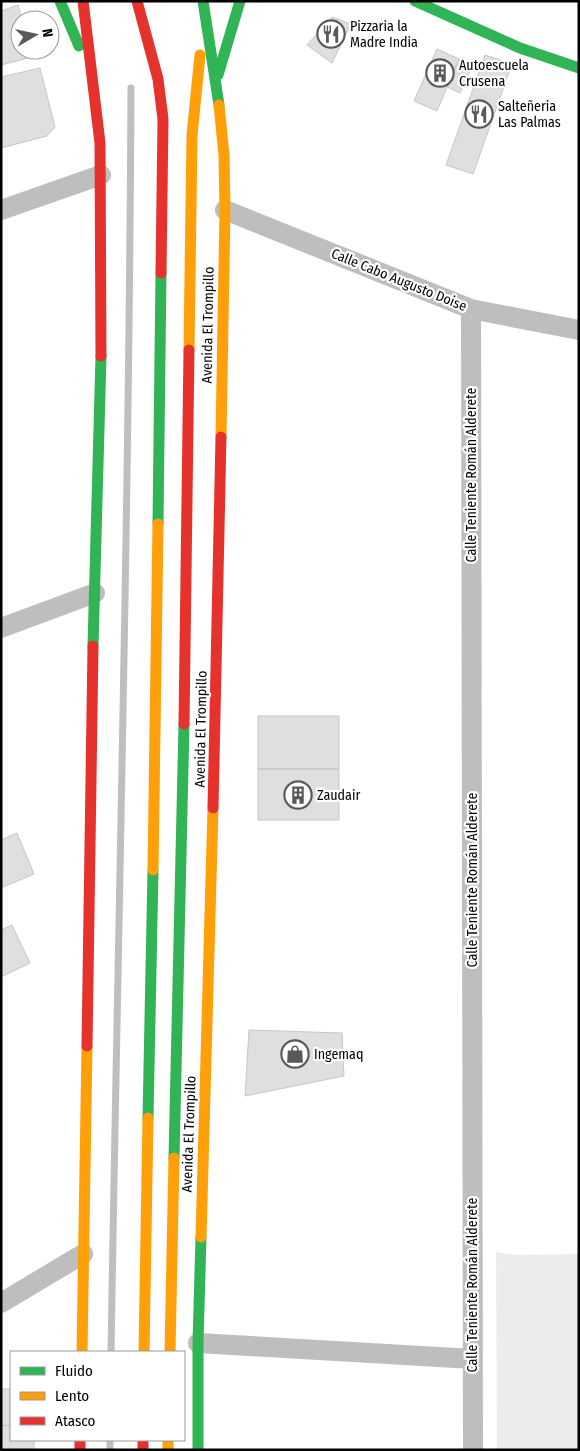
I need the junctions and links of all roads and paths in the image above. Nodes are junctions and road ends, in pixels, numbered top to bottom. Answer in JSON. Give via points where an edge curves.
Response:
{"nodes":[{"id":1,"x":60,"y":1,"type":"edge"},
{"id":2,"x":83,"y":1,"type":"edge"},
{"id":3,"x":137,"y":1,"type":"edge"},
{"id":4,"x":240,"y":1,"type":"edge"},
{"id":5,"x":415,"y":1,"type":"edge"},
{"id":6,"x":204,"y":6,"type":"edge"},
{"id":7,"x":579,"y":68,"type":"edge"},
{"id":8,"x":92,"y":76,"type":"junction"},
{"id":9,"x":215,"y":86,"type":"junction"},
{"id":10,"x":101,"y":175,"type":"junction"},
{"id":11,"x":1,"y":210,"type":"edge"},
{"id":12,"x":225,"y":210,"type":"junction"},
{"id":13,"x":470,"y":309,"type":"junction"},
{"id":14,"x":579,"y":330,"type":"edge"},
{"id":15,"x":94,"y":593,"type":"junction"},
{"id":16,"x":1,"y":628,"type":"edge"},
{"id":17,"x":192,"y":714,"type":"junction"},
{"id":18,"x":216,"y":715,"type":"junction"},
{"id":19,"x":84,"y":1254,"type":"junction"},
{"id":20,"x":1,"y":1303,"type":"edge"},
{"id":21,"x":198,"y":1344,"type":"junction"},
{"id":22,"x":82,"y":1351,"type":"edge"},
{"id":23,"x":144,"y":1351,"type":"edge"},
{"id":24,"x":170,"y":1351,"type":"edge"},
{"id":25,"x":472,"y":1359,"type":"junction"},
{"id":26,"x":198,"y":1450,"type":"edge"},
{"id":27,"x":473,"y":1450,"type":"edge"}],
"edges":[{"from":1,"to":8,"type":"main road"},
{"from":2,"to":8,"type":"main road"},
{"from":3,"to":23,"type":"main road","via":[[158,79],[163,119],[157,674]]},
{"from":4,"to":9,"type":"main road"},
{"from":5,"to":7,"type":"main road","via":[[520,48]]},
{"from":6,"to":9,"type":"main road","name":"Avenida El Trompillo"},
{"from":6,"to":17,"type":"main road","name":"Avenida El Trompillo","via":[[192,135]]},
{"from":8,"to":10,"type":"main road"},
{"from":9,"to":12,"type":"main road","name":"Avenida El Trompillo","via":[[221,117]]},
{"from":10,"to":11,"type":"street"},
{"from":10,"to":15,"type":"main road"},
{"from":12,"to":13,"type":"street","name":"Calle Cabo Augusto Doise"},
{"from":12,"to":18,"type":"main road","name":"Avenida El Trompillo"},
{"from":13,"to":14,"type":"street","name":"Calle Cabo Augusto Doise"},
{"from":13,"to":25,"type":"street","name":"Calle Teniente Román Alderete"},
{"from":15,"to":16,"type":"street"},
{"from":15,"to":19,"type":"main road"},
{"from":17,"to":18,"type":"main road"},
{"from":17,"to":24,"type":"main road","name":"Avenida El Trompillo"},
{"from":18,"to":21,"type":"main road","name":"Avenida El Trompillo"},
{"from":19,"to":20,"type":"street"},
{"from":19,"to":22,"type":"main road"},
{"from":21,"to":25,"type":"street"},
{"from":21,"to":26,"type":"main road","name":"Avenida El Trompillo"},
{"from":25,"to":27,"type":"street","name":"Calle Teniente Román Alderete"}]}
